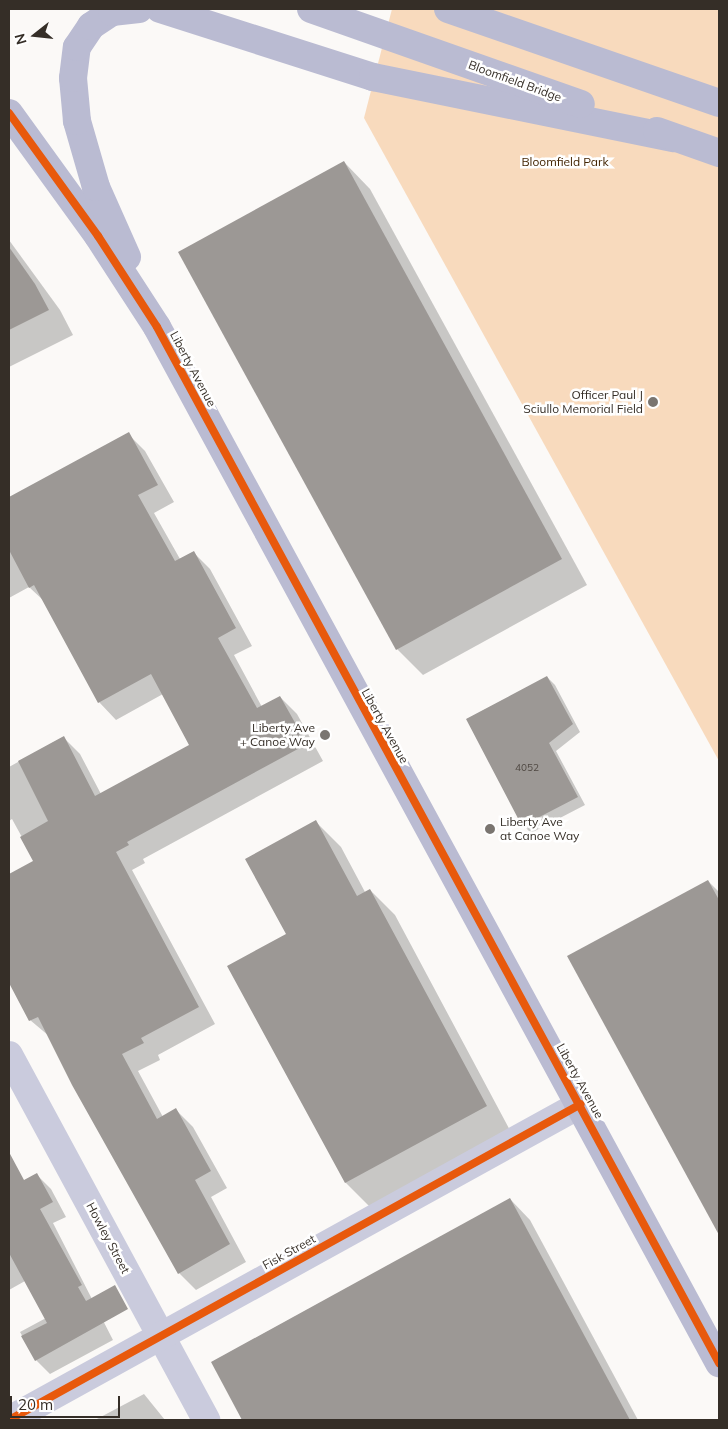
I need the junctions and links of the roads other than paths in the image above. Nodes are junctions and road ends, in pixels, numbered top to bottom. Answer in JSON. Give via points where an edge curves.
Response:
{"nodes":[{"id":1,"x":139,"y":9,"type":"edge"},
{"id":2,"x":160,"y":9,"type":"edge"},
{"id":3,"x":311,"y":9,"type":"edge"},
{"id":4,"x":448,"y":9,"type":"edge"},
{"id":5,"x":719,"y":103,"type":"edge"},
{"id":6,"x":9,"y":113,"type":"edge"},
{"id":7,"x":674,"y":138,"type":"junction"},
{"id":8,"x":719,"y":153,"type":"edge"},
{"id":9,"x":157,"y":327,"type":"junction"},
{"id":10,"x":9,"y":1055,"type":"edge"},
{"id":11,"x":581,"y":1104,"type":"junction"},
{"id":12,"x":161,"y":1336,"type":"junction"},
{"id":13,"x":719,"y":1363,"type":"edge"},
{"id":14,"x":9,"y":1420,"type":"edge"},
{"id":15,"x":206,"y":1420,"type":"edge"}],
"edges":[{"from":1,"to":9,"type":"main road","via":[[112,12],[91,26],[77,47],[73,78],[78,121],[96,187]]},
{"from":2,"to":7,"type":"main road","via":[[373,77]]},
{"from":3,"to":7,"type":"main road","name":"Bloomfield Bridge"},
{"from":4,"to":5,"type":"main road"},
{"from":6,"to":9,"type":"main road","name":"Liberty Avenue","via":[[98,236]]},
{"from":7,"to":8,"type":"main road","name":"Bloomfield Bridge"},
{"from":9,"to":11,"type":"main road","name":"Liberty Avenue"},
{"from":10,"to":12,"type":"street","name":"Howley Street"},
{"from":11,"to":12,"type":"street","name":"Fisk Street"},
{"from":11,"to":13,"type":"main road","name":"Liberty Avenue"},
{"from":12,"to":14,"type":"street","name":"Fisk Street"},
{"from":12,"to":15,"type":"street","name":"Howley Street"}]}
